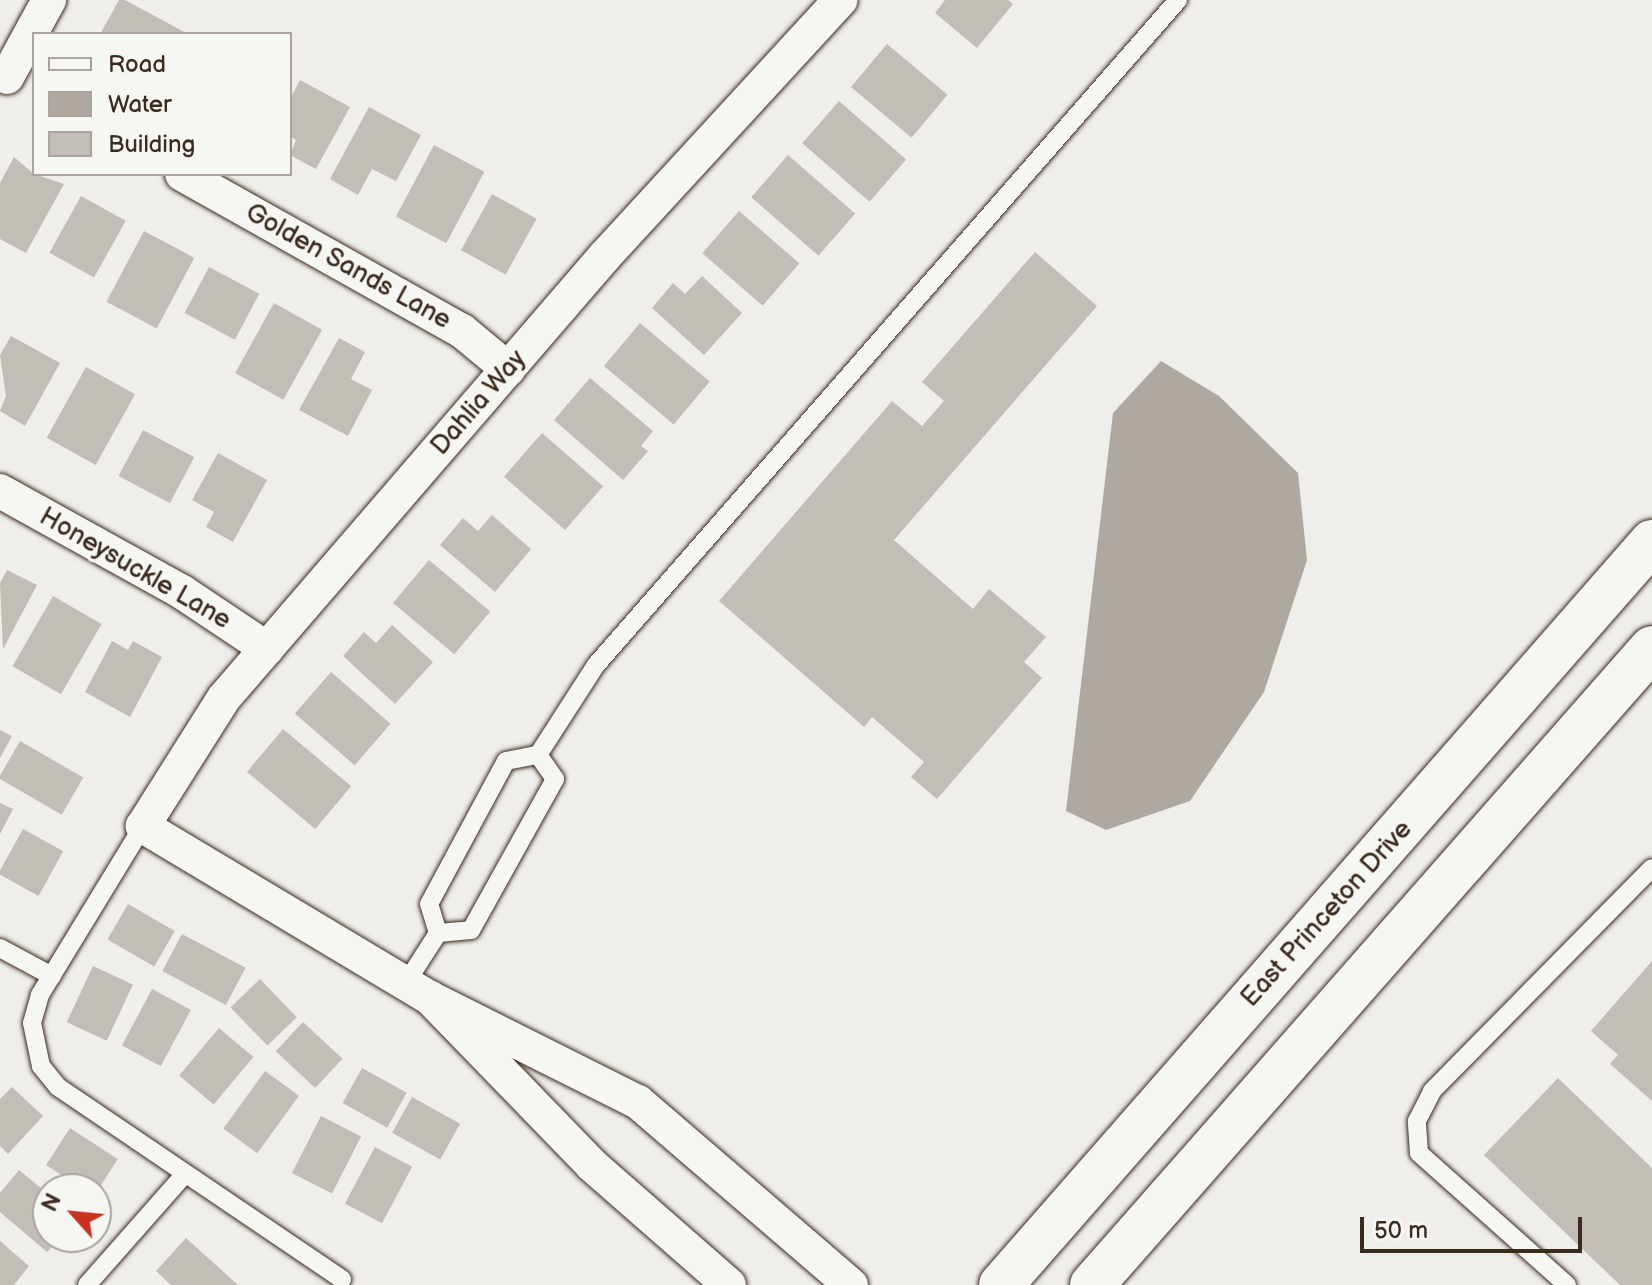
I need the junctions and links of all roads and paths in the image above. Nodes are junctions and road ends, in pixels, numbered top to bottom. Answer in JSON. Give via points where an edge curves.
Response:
{"nodes":[{"id":1,"x":49,"y":0,"type":"edge"},
{"id":2,"x":840,"y":0,"type":"edge"},
{"id":3,"x":1178,"y":0,"type":"edge"},
{"id":4,"x":35,"y":32,"type":"edge"},
{"id":5,"x":32,"y":39,"type":"edge"},
{"id":6,"x":14,"y":80,"type":"edge"},
{"id":7,"x":186,"y":176,"type":"edge"},
{"id":8,"x":508,"y":369,"type":"junction"},
{"id":9,"x":0,"y":491,"type":"edge"},
{"id":10,"x":1652,"y":542,"type":"edge"},
{"id":11,"x":1652,"y":648,"type":"edge"},
{"id":12,"x":267,"y":649,"type":"junction"},
{"id":13,"x":538,"y":755,"type":"junction"},
{"id":14,"x":143,"y":826,"type":"junction"},
{"id":15,"x":1652,"y":868,"type":"edge"},
{"id":16,"x":438,"y":933,"type":"junction"},
{"id":17,"x":0,"y":948,"type":"edge"},
{"id":18,"x":52,"y":976,"type":"junction"},
{"id":19,"x":418,"y":991,"type":"junction"},
{"id":20,"x":185,"y":1174,"type":"junction"},
{"id":21,"x":342,"y":1279,"type":"dead end"},
{"id":22,"x":87,"y":1285,"type":"edge"},
{"id":23,"x":729,"y":1285,"type":"edge"},
{"id":24,"x":851,"y":1285,"type":"edge"},
{"id":25,"x":1001,"y":1285,"type":"edge"},
{"id":26,"x":1092,"y":1285,"type":"edge"},
{"id":27,"x":1567,"y":1285,"type":"edge"}],
"edges":[{"from":1,"to":4,"type":"street"},
{"from":2,"to":8,"type":"street","name":"Dahlia Way"},
{"from":3,"to":13,"type":"lane","via":[[596,665]]},
{"from":5,"to":6,"type":"street"},
{"from":7,"to":8,"type":"street","name":"Golden Sands Lane","via":[[462,331]]},
{"from":8,"to":12,"type":"street","name":"Dahlia Way"},
{"from":9,"to":12,"type":"street","name":"Honeysuckle Lane","via":[[182,592]]},
{"from":10,"to":25,"type":"highway","name":"East Princeton Drive"},
{"from":11,"to":26,"type":"highway"},
{"from":12,"to":14,"type":"street","name":"Dahlia Way","via":[[203,729]]},
{"from":13,"to":16,"type":"lane","via":[[506,761],[429,904]]},
{"from":13,"to":16,"type":"lane","via":[[555,779],[471,930]]},
{"from":14,"to":18,"type":"lane"},
{"from":14,"to":19,"type":"street"},
{"from":15,"to":27,"type":"lane","via":[[1432,1091],[1417,1121],[1419,1153]]},
{"from":16,"to":19,"type":"lane"},
{"from":17,"to":18,"type":"lane"},
{"from":18,"to":20,"type":"lane","via":[[32,1023],[41,1066],[58,1087]]},
{"from":19,"to":23,"type":"street","via":[[592,1165]]},
{"from":19,"to":24,"type":"street","via":[[638,1102]]},
{"from":20,"to":21,"type":"lane"},
{"from":20,"to":22,"type":"lane"}]}
